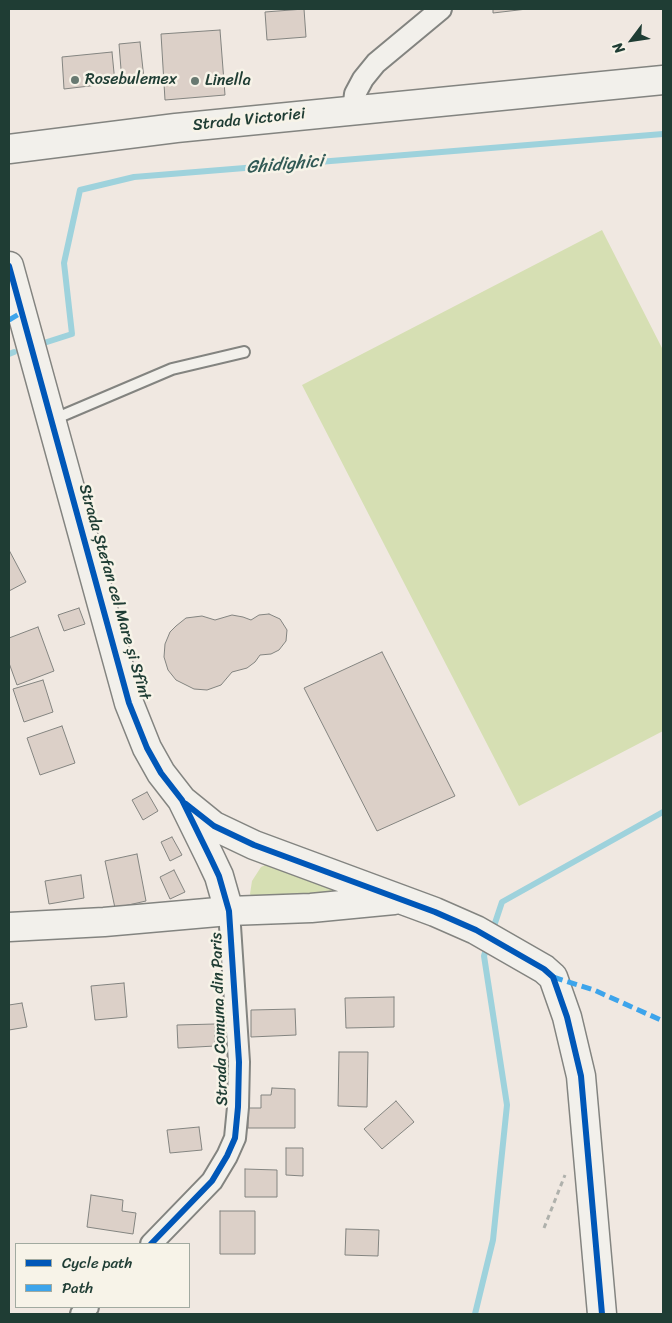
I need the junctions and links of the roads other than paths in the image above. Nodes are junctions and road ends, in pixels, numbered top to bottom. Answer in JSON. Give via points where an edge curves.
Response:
{"nodes":[{"id":1,"x":441,"y":9,"type":"edge"},
{"id":2,"x":663,"y":80,"type":"edge"},
{"id":3,"x":353,"y":110,"type":"junction"},
{"id":4,"x":9,"y":149,"type":"edge"},
{"id":5,"x":9,"y":266,"type":"edge"},
{"id":6,"x":15,"y":316,"type":"edge"},
{"id":7,"x":244,"y":352,"type":"dead end"},
{"id":8,"x":51,"y":420,"type":"junction"},
{"id":9,"x":182,"y":800,"type":"junction"},
{"id":10,"x":401,"y":900,"type":"junction"},
{"id":11,"x":229,"y":911,"type":"junction"},
{"id":12,"x":9,"y":927,"type":"edge"},
{"id":13,"x":152,"y":1243,"type":"edge"},
{"id":14,"x":602,"y":1314,"type":"edge"}],
"edges":[{"from":1,"to":3,"type":"street","via":[[376,63],[355,94]]},
{"from":2,"to":3,"type":"street","name":"Strada Victoriei"},
{"from":3,"to":4,"type":"street","name":"Strada Victoriei"},
{"from":5,"to":6,"type":"street","name":"Strada Ștefan cel Mare și Sfînt"},
{"from":6,"to":8,"type":"street","name":"Strada Ștefan cel Mare și Sfînt"},
{"from":7,"to":8,"type":"lane","via":[[172,369]]},
{"from":8,"to":9,"type":"street","name":"Strada Ștefan cel Mare și Sfînt","via":[[130,703],[147,748]]},
{"from":9,"to":10,"type":"street","via":[[214,826],[254,845]]},
{"from":9,"to":11,"type":"street","name":"Strada Ștefan cel Mare și Sfînt","via":[[219,876]]},
{"from":10,"to":11,"type":"street"},
{"from":10,"to":14,"type":"street","via":[[435,912],[491,939],[553,978],[567,1017],[581,1076]]},
{"from":11,"to":12,"type":"street"},
{"from":11,"to":13,"type":"street","name":"Strada Comuna din Paris","via":[[239,1062],[235,1138],[212,1181]]}]}
